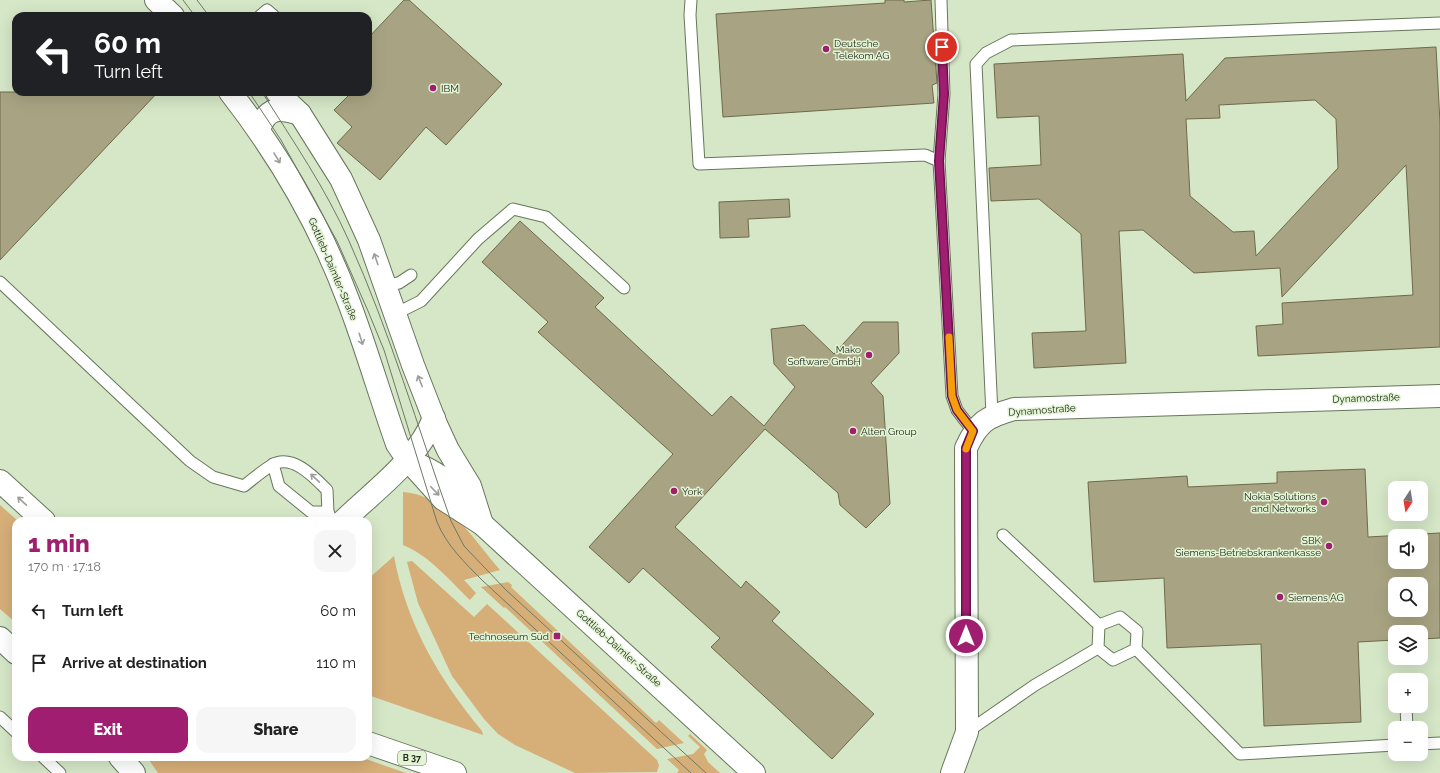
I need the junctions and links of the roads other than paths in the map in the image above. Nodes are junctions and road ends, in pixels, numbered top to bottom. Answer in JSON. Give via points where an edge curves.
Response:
{"nodes":[{"id":1,"x":156,"y":0,"type":"edge"},
{"id":2,"x":691,"y":0,"type":"edge"},
{"id":3,"x":941,"y":0,"type":"edge"},
{"id":4,"x":169,"y":12,"type":"edge"},
{"id":5,"x":1440,"y":23,"type":"edge"},
{"id":6,"x":233,"y":96,"type":"edge"},
{"id":7,"x":281,"y":96,"type":"edge"},
{"id":8,"x":300,"y":114,"type":"junction"},
{"id":9,"x":259,"y":129,"type":"junction"},
{"id":10,"x":939,"y":161,"type":"junction"},
{"id":11,"x":411,"y":274,"type":"dead end"},
{"id":12,"x":0,"y":282,"type":"edge"},
{"id":13,"x":385,"y":285,"type":"junction"},
{"id":14,"x":624,"y":288,"type":"dead end"},
{"id":15,"x":395,"y":314,"type":"junction"},
{"id":16,"x":1440,"y":396,"type":"edge"},
{"id":17,"x":992,"y":416,"type":"junction"},
{"id":18,"x":434,"y":418,"type":"junction"},
{"id":19,"x":973,"y":431,"type":"junction"},
{"id":20,"x":408,"y":460,"type":"junction"},
{"id":21,"x":273,"y":464,"type":"junction"},
{"id":22,"x":0,"y":480,"type":"edge"},
{"id":23,"x":40,"y":517,"type":"edge"},
{"id":24,"x":331,"y":517,"type":"edge"},
{"id":25,"x":335,"y":517,"type":"edge"},
{"id":26,"x":336,"y":517,"type":"edge"},
{"id":27,"x":482,"y":524,"type":"junction"},
{"id":28,"x":1003,"y":535,"type":"dead end"},
{"id":29,"x":1099,"y":625,"type":"junction"},
{"id":30,"x":0,"y":638,"type":"edge"},
{"id":31,"x":1098,"y":648,"type":"junction"},
{"id":32,"x":12,"y":649,"type":"edge"},
{"id":33,"x":1136,"y":649,"type":"junction"},
{"id":34,"x":0,"y":717,"type":"edge"},
{"id":35,"x":12,"y":728,"type":"edge"},
{"id":36,"x":967,"y":732,"type":"junction"},
{"id":37,"x":1440,"y":743,"type":"edge"},
{"id":38,"x":372,"y":744,"type":"edge"},
{"id":39,"x":1428,"y":744,"type":"edge"},
{"id":40,"x":1388,"y":745,"type":"edge"},
{"id":41,"x":47,"y":761,"type":"edge"},
{"id":42,"x":124,"y":761,"type":"edge"},
{"id":43,"x":60,"y":773,"type":"edge"},
{"id":44,"x":134,"y":773,"type":"edge"},
{"id":45,"x":455,"y":773,"type":"edge"},
{"id":46,"x":754,"y":773,"type":"edge"},
{"id":47,"x":952,"y":773,"type":"edge"}],
"edges":[{"from":1,"to":4,"type":"street"},
{"from":2,"to":10,"type":"lane","via":[[699,164],[925,155]]},
{"from":3,"to":10,"type":"lane","via":[[944,94]]},
{"from":5,"to":17,"type":"lane","via":[[1011,40],[986,53],[976,64]]},
{"from":6,"to":9,"type":"street","name":"Gottlieb-Daimler-Straße"},
{"from":7,"to":8,"type":"street"},
{"from":8,"to":9,"type":"street","via":[[284,110],[274,111],[265,116]]},
{"from":13,"to":8,"type":"street","one_way":true,"via":[[369,240],[341,179]]},
{"from":9,"to":20,"type":"street","name":"Gottlieb-Daimler-Straße","one_way":true,"via":[[305,204],[326,249],[348,300],[397,444]]},
{"from":10,"to":19,"type":"lane","via":[[952,396],[957,410]]},
{"from":11,"to":13,"type":"lane","via":[[399,283]]},
{"from":12,"to":21,"type":"lane","via":[[190,461],[213,477],[244,486]]},
{"from":13,"to":15,"type":"street"},
{"from":14,"to":15,"type":"lane","via":[[546,217],[513,209],[478,239],[421,301]]},
{"from":18,"to":15,"type":"street","one_way":true},
{"from":16,"to":17,"type":"street","name":"Dynamostraße","via":[[1014,409]]},
{"from":17,"to":19,"type":"street","name":"Dynamostraße"},
{"from":18,"to":20,"type":"street","via":[[424,440]]},
{"from":18,"to":27,"type":"street","via":[[448,450],[470,486]]},
{"from":19,"to":36,"type":"street","via":[[966,448]]},
{"from":20,"to":26,"type":"street"},
{"from":20,"to":27,"type":"street","name":"Gottlieb-Daimler-Straße","via":[[443,499]]},
{"from":21,"to":24,"type":"lane","via":[[279,486],[311,512]]},
{"from":25,"to":21,"type":"lane","one_way":true,"via":[[327,490],[312,475],[293,463]]},
{"from":23,"to":22,"type":"street","one_way":true},
{"from":27,"to":46,"type":"street","name":"Gottlieb-Daimler-Straße"},
{"from":28,"to":29,"type":"lane"},
{"from":29,"to":31,"type":"lane"},
{"from":29,"to":33,"type":"lane","via":[[1120,617],[1137,631]]},
{"from":30,"to":32,"type":"street"},
{"from":31,"to":33,"type":"lane","via":[[1113,660]]},
{"from":31,"to":36,"type":"lane","via":[[1035,685]]},
{"from":33,"to":40,"type":"lane","via":[[1240,754]]},
{"from":34,"to":35,"type":"lane"},
{"from":36,"to":47,"type":"street"},
{"from":37,"to":39,"type":"lane"},
{"from":38,"to":45,"type":"street","number":"B 37"},
{"from":41,"to":43,"type":"lane"},
{"from":42,"to":44,"type":"street"}]}
